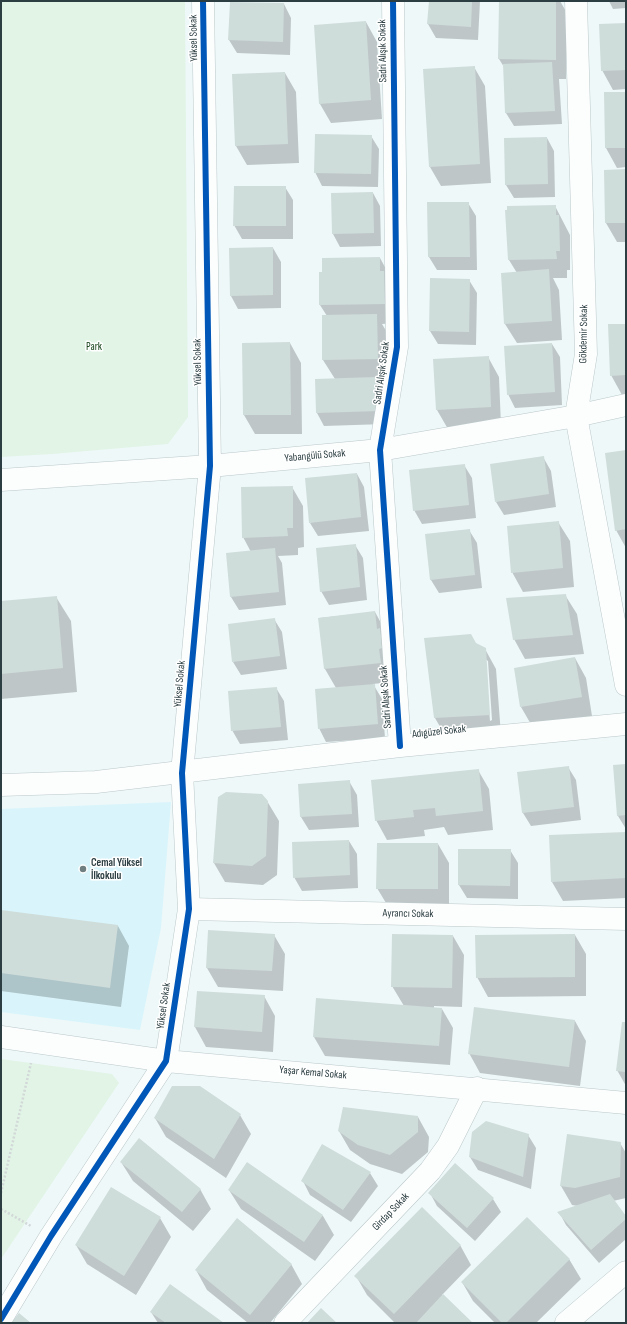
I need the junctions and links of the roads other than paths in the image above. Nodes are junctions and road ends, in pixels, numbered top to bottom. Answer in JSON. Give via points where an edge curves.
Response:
{"nodes":[{"id":1,"x":204,"y":1,"type":"edge"},
{"id":2,"x":576,"y":1,"type":"edge"},
{"id":3,"x":386,"y":2,"type":"edge"},
{"id":4,"x":626,"y":405,"type":"edge"},
{"id":5,"x":576,"y":416,"type":"junction"},
{"id":6,"x":380,"y":450,"type":"junction"},
{"id":7,"x":210,"y":466,"type":"junction"},
{"id":8,"x":1,"y":480,"type":"edge"},
{"id":9,"x":626,"y":685,"type":"edge"},
{"id":10,"x":626,"y":724,"type":"edge"},
{"id":11,"x":400,"y":746,"type":"junction"},
{"id":12,"x":182,"y":773,"type":"junction"},
{"id":13,"x":1,"y":785,"type":"edge"},
{"id":14,"x":189,"y":909,"type":"junction"},
{"id":15,"x":626,"y":919,"type":"edge"},
{"id":16,"x":1,"y":1037,"type":"edge"},
{"id":17,"x":166,"y":1061,"type":"junction"},
{"id":18,"x":477,"y":1088,"type":"junction"},
{"id":19,"x":626,"y":1102,"type":"edge"},
{"id":20,"x":626,"y":1272,"type":"edge"},
{"id":21,"x":1,"y":1319,"type":"edge"},
{"id":22,"x":286,"y":1323,"type":"edge"},
{"id":23,"x":566,"y":1323,"type":"edge"}],
"edges":[{"from":1,"to":7,"type":"street","name":"Yüksel Sokak"},
{"from":2,"to":5,"type":"street","name":"Gökdemir Sokak","via":[[586,354]]},
{"from":3,"to":6,"type":"street","name":"Sadri Alışık Sokak","via":[[397,347]]},
{"from":4,"to":5,"type":"street","name":"Yabangülü Sokak"},
{"from":5,"to":6,"type":"street","name":"Yabangülü Sokak"},
{"from":5,"to":9,"type":"street","name":"Gökdemir Sokak"},
{"from":6,"to":7,"type":"street","name":"Yabangülü Sokak"},
{"from":6,"to":11,"type":"street","name":"Sadri Alışık Sokak"},
{"from":7,"to":8,"type":"street","name":"Yabangülü Sokak"},
{"from":7,"to":12,"type":"street","name":"Yüksel Sokak"},
{"from":10,"to":11,"type":"street","name":"Adıgüzel Sokak"},
{"from":11,"to":12,"type":"street","name":"Adıgüzel Sokak"},
{"from":12,"to":13,"type":"street","name":"Adıgüzel Sokak","via":[[96,782]]},
{"from":12,"to":14,"type":"street","name":"Yüksel Sokak"},
{"from":14,"to":15,"type":"street","name":"Ayrancı Sokak"},
{"from":14,"to":17,"type":"street","name":"Yüksel Sokak"},
{"from":16,"to":17,"type":"street","name":"Yaşar Kemal Sokak"},
{"from":17,"to":18,"type":"street","name":"Yaşar Kemal Sokak"},
{"from":17,"to":21,"type":"street","name":"Yüksel Sokak","via":[[51,1236]]},
{"from":18,"to":19,"type":"street","name":"Yaşar Kemal Sokak"},
{"from":18,"to":22,"type":"street","name":"Girdap Sokak","via":[[448,1146],[430,1171]]},
{"from":20,"to":23,"type":"street"}]}
